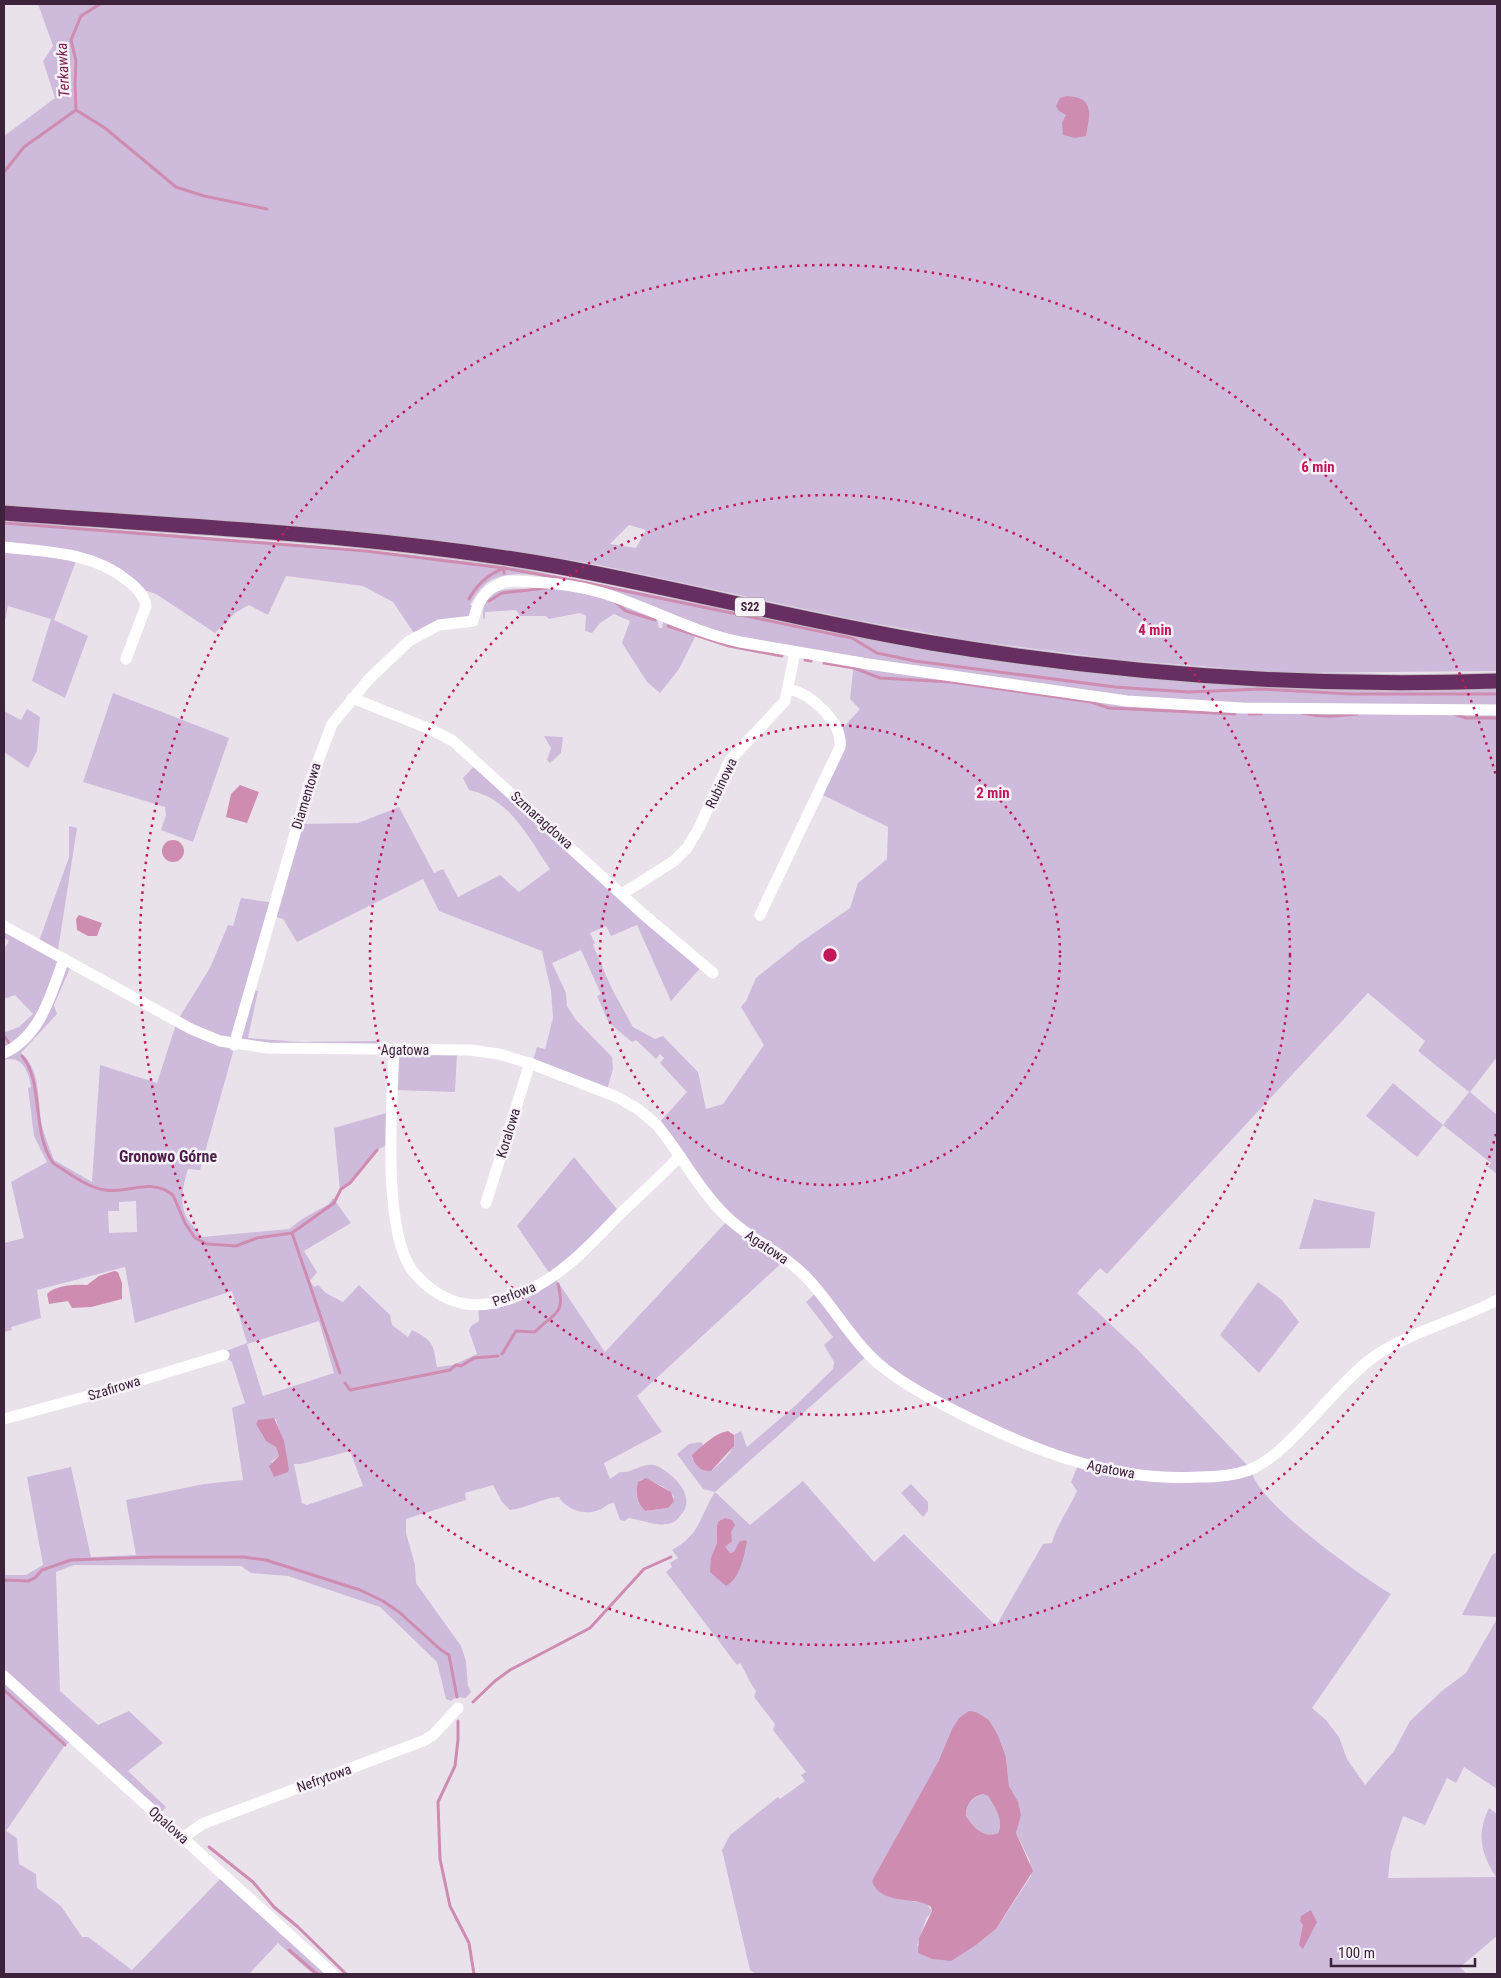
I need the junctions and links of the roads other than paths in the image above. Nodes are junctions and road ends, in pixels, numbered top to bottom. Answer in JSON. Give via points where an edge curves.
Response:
{"nodes":[{"id":1,"x":4,"y":513,"type":"edge"},
{"id":2,"x":4,"y":547,"type":"edge"},
{"id":3,"x":795,"y":652,"type":"junction"},
{"id":4,"x":126,"y":659,"type":"dead end"},
{"id":5,"x":1497,"y":681,"type":"edge"},
{"id":6,"x":789,"y":689,"type":"junction"},
{"id":7,"x":352,"y":698,"type":"junction"},
{"id":8,"x":1497,"y":710,"type":"edge"},
{"id":9,"x":622,"y":894,"type":"junction"},
{"id":10,"x":760,"y":915,"type":"dead end"},
{"id":11,"x":4,"y":926,"type":"edge"},
{"id":12,"x":64,"y":958,"type":"junction"},
{"id":13,"x":712,"y":973,"type":"dead end"},
{"id":14,"x":234,"y":1045,"type":"junction"},
{"id":15,"x":394,"y":1050,"type":"junction"},
{"id":16,"x":4,"y":1053,"type":"edge"},
{"id":17,"x":530,"y":1063,"type":"junction"},
{"id":18,"x":680,"y":1156,"type":"junction"},
{"id":19,"x":486,"y":1203,"type":"dead end"},
{"id":20,"x":1497,"y":1300,"type":"edge"},
{"id":21,"x":224,"y":1355,"type":"dead end"},
{"id":22,"x":4,"y":1419,"type":"edge"},
{"id":23,"x":4,"y":1676,"type":"edge"},
{"id":24,"x":458,"y":1708,"type":"dead end"},
{"id":25,"x":183,"y":1838,"type":"junction"},
{"id":26,"x":333,"y":1974,"type":"edge"}],
"edges":[{"from":1,"to":5,"type":"highway","number":"S22","via":[[430,548],[562,568],[930,642],[1146,672],[1285,681]]},
{"from":2,"to":4,"type":"street","via":[[72,554],[120,575],[135,587],[142,594],[146,606]]},
{"from":3,"to":6,"type":"street","name":"Rubinowa"},
{"from":3,"to":7,"type":"street","name":"Diamentowa","via":[[724,639],[604,594],[561,584],[509,581],[498,584],[480,601],[473,621],[439,625],[416,636]]},
{"from":3,"to":8,"type":"street","via":[[1097,698],[1151,703],[1295,709]]},
{"from":6,"to":9,"type":"street","name":"Rubinowa","via":[[785,701],[730,760],[699,828],[684,852]]},
{"from":6,"to":10,"type":"street","via":[[810,698],[836,726],[840,742],[837,755]]},
{"from":7,"to":9,"type":"street","name":"Szmaragdowa","via":[[453,741]]},
{"from":7,"to":14,"type":"street","name":"Diamentowa","via":[[334,720],[318,757]]},
{"from":9,"to":13,"type":"street","name":"Szmaragdowa"},
{"from":11,"to":12,"type":"street","name":"Agatowa"},
{"from":12,"to":14,"type":"street","name":"Agatowa","via":[[199,1033]]},
{"from":12,"to":16,"type":"street","via":[[41,1017],[24,1039]]},
{"from":14,"to":15,"type":"street","name":"Agatowa"},
{"from":15,"to":17,"type":"street","name":"Agatowa","via":[[470,1050]]},
{"from":15,"to":18,"type":"street","name":"Perłowa","via":[[392,1187],[396,1222],[403,1251],[412,1270],[432,1289],[452,1300],[470,1305],[489,1304],[519,1295],[548,1279],[575,1258]]},
{"from":17,"to":18,"type":"street","name":"Agatowa","via":[[631,1104],[657,1125]]},
{"from":17,"to":19,"type":"street","name":"Koralowa"},
{"from":18,"to":20,"type":"street","name":"Agatowa","via":[[727,1217],[795,1266],[869,1354],[904,1383],[1029,1446],[1085,1464],[1128,1473],[1186,1478],[1251,1469],[1276,1453],[1345,1382],[1379,1353]]},
{"from":21,"to":22,"type":"street","name":"Szafirowa"},
{"from":23,"to":25,"type":"street","name":"Opalowa"},
{"from":24,"to":25,"type":"street","name":"Nefrytowa","via":[[423,1741],[202,1824]]},
{"from":25,"to":26,"type":"street","name":"Opalowa"}]}
